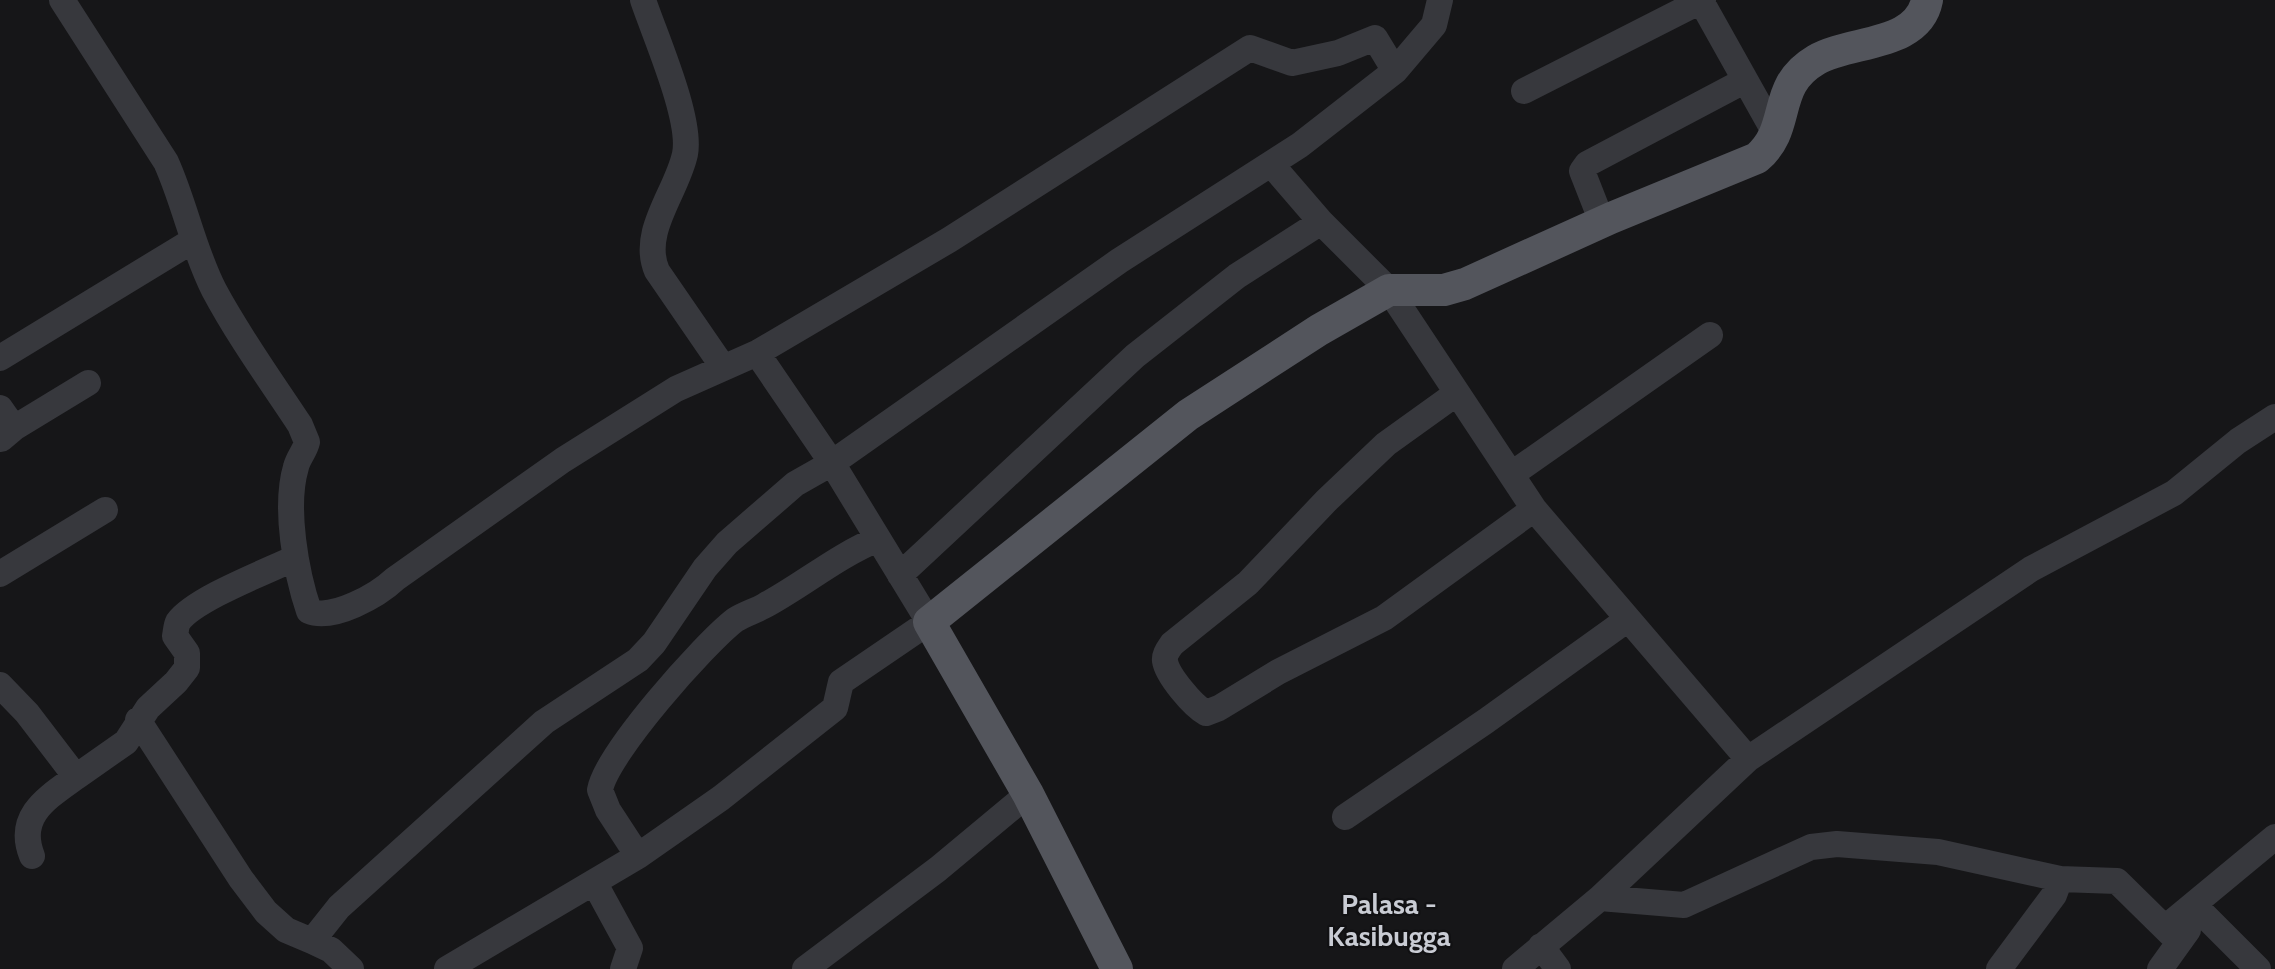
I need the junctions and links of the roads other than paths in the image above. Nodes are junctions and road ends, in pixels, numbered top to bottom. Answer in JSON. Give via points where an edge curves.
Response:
{"nodes":[{"id":1,"x":62,"y":0,"type":"edge"},
{"id":2,"x":643,"y":0,"type":"edge"},
{"id":3,"x":1440,"y":0,"type":"edge"},
{"id":4,"x":1927,"y":0,"type":"edge"},
{"id":5,"x":1702,"y":1,"type":"edge"},
{"id":6,"x":1395,"y":71,"type":"junction"},
{"id":7,"x":1744,"y":81,"type":"junction"},
{"id":8,"x":1524,"y":91,"type":"dead end"},
{"id":9,"x":1776,"y":135,"type":"junction"},
{"id":10,"x":1270,"y":164,"type":"junction"},
{"id":11,"x":1321,"y":222,"type":"junction"},
{"id":12,"x":1602,"y":222,"type":"junction"},
{"id":13,"x":192,"y":241,"type":"junction"},
{"id":14,"x":1389,"y":290,"type":"junction"},
{"id":15,"x":1710,"y":335,"type":"dead end"},
{"id":16,"x":757,"y":353,"type":"junction"},
{"id":17,"x":0,"y":358,"type":"edge"},
{"id":18,"x":723,"y":367,"type":"junction"},
{"id":19,"x":88,"y":383,"type":"dead end"},
{"id":20,"x":1457,"y":393,"type":"junction"},
{"id":21,"x":2275,"y":417,"type":"edge"},
{"id":22,"x":5,"y":425,"type":"edge"},
{"id":23,"x":832,"y":463,"type":"junction"},
{"id":24,"x":1512,"y":474,"type":"junction"},
{"id":25,"x":1534,"y":509,"type":"junction"},
{"id":26,"x":105,"y":510,"type":"dead end"},
{"id":27,"x":879,"y":539,"type":"junction"},
{"id":28,"x":295,"y":558,"type":"junction"},
{"id":29,"x":0,"y":574,"type":"edge"},
{"id":30,"x":900,"y":575,"type":"junction"},
{"id":31,"x":1628,"y":619,"type":"junction"},
{"id":32,"x":929,"y":622,"type":"junction"},
{"id":33,"x":0,"y":685,"type":"edge"},
{"id":34,"x":138,"y":720,"type":"junction"},
{"id":35,"x":1748,"y":759,"type":"junction"},
{"id":36,"x":76,"y":777,"type":"junction"},
{"id":37,"x":1028,"y":794,"type":"junction"},
{"id":38,"x":1346,"y":817,"type":"dead end"},
{"id":39,"x":2275,"y":837,"type":"edge"},
{"id":40,"x":32,"y":856,"type":"dead end"},
{"id":41,"x":638,"y":856,"type":"junction"},
{"id":42,"x":2060,"y":879,"type":"junction"},
{"id":43,"x":594,"y":882,"type":"junction"},
{"id":44,"x":1600,"y":898,"type":"junction"},
{"id":45,"x":2203,"y":905,"type":"junction"},
{"id":46,"x":2172,"y":935,"type":"junction"},
{"id":47,"x":312,"y":941,"type":"junction"},
{"id":48,"x":1541,"y":946,"type":"junction"},
{"id":49,"x":351,"y":969,"type":"edge"},
{"id":50,"x":447,"y":969,"type":"edge"},
{"id":51,"x":623,"y":969,"type":"edge"},
{"id":52,"x":805,"y":969,"type":"edge"},
{"id":53,"x":1118,"y":969,"type":"edge"},
{"id":54,"x":1515,"y":969,"type":"edge"},
{"id":55,"x":1558,"y":969,"type":"edge"},
{"id":56,"x":1999,"y":969,"type":"edge"},
{"id":57,"x":2160,"y":969,"type":"edge"},
{"id":58,"x":2258,"y":969,"type":"edge"}],
"edges":[{"from":1,"to":13,"type":"street","via":[[166,162]]},
{"from":2,"to":18,"type":"street","via":[[669,73],[686,141],[650,256]]},
{"from":3,"to":6,"type":"street","via":[[1434,25]]},
{"from":4,"to":9,"type":"main road","via":[[1919,21],[1905,31],[1848,47],[1802,69],[1784,98]]},
{"from":5,"to":7,"type":"street"},
{"from":5,"to":8,"type":"street"},
{"from":6,"to":10,"type":"street"},
{"from":6,"to":16,"type":"street","via":[[1375,38],[1292,63],[1251,48],[949,240]]},
{"from":7,"to":9,"type":"street"},
{"from":7,"to":12,"type":"street","via":[[1587,164],[1582,171]]},
{"from":9,"to":12,"type":"main road","via":[[1756,158]]},
{"from":10,"to":11,"type":"street"},
{"from":10,"to":23,"type":"street","via":[[1119,261]]},
{"from":11,"to":14,"type":"street"},
{"from":11,"to":30,"type":"street","via":[[1237,276],[1135,356]]},
{"from":12,"to":14,"type":"main road","via":[[1455,287]]},
{"from":13,"to":17,"type":"street"},
{"from":13,"to":28,"type":"street","via":[[215,291],[308,442],[293,481]]},
{"from":14,"to":20,"type":"street"},
{"from":14,"to":32,"type":"main road","via":[[1188,415]]},
{"from":15,"to":24,"type":"street"},
{"from":16,"to":18,"type":"street"},
{"from":16,"to":23,"type":"street"},
{"from":18,"to":28,"type":"street","via":[[676,389],[563,460],[382,591],[361,602],[318,615],[309,611]]},
{"from":19,"to":22,"type":"street"},
{"from":20,"to":24,"type":"street"},
{"from":20,"to":25,"type":"street","via":[[1386,444],[1248,583],[1172,644],[1165,661],[1177,683],[1197,708],[1206,713],[1219,708],[1278,672],[1384,618]]},
{"from":21,"to":35,"type":"street","via":[[2238,441],[2174,493],[2031,569]]},
{"from":23,"to":27,"type":"street"},
{"from":23,"to":47,"type":"street","via":[[795,484],[727,543],[638,660],[544,722],[339,907]]},
{"from":24,"to":25,"type":"street"},
{"from":25,"to":31,"type":"street"},
{"from":26,"to":29,"type":"street"},
{"from":27,"to":30,"type":"street"},
{"from":27,"to":41,"type":"street","via":[[738,618],[703,650],[634,731],[607,768],[600,790],[608,810]]},
{"from":28,"to":34,"type":"street","via":[[233,587],[177,623],[175,636],[188,653],[187,668]]},
{"from":30,"to":32,"type":"street"},
{"from":31,"to":35,"type":"street"},
{"from":31,"to":38,"type":"street"},
{"from":32,"to":37,"type":"main road"},
{"from":32,"to":41,"type":"street","via":[[842,682],[835,708],[721,798]]},
{"from":33,"to":36,"type":"street"},
{"from":34,"to":36,"type":"street","via":[[126,742]]},
{"from":34,"to":47,"type":"street","via":[[240,879],[286,930]]},
{"from":35,"to":44,"type":"street"},
{"from":36,"to":40,"type":"street","via":[[30,818],[27,844]]},
{"from":37,"to":52,"type":"street","via":[[938,869]]},
{"from":37,"to":53,"type":"main road"},
{"from":39,"to":45,"type":"street"},
{"from":41,"to":43,"type":"street"},
{"from":42,"to":44,"type":"street","via":[[1938,852],[1837,844],[1811,847],[1684,905]]},
{"from":42,"to":46,"type":"street","via":[[2117,881]]},
{"from":42,"to":56,"type":"street","via":[[2054,895]]},
{"from":43,"to":50,"type":"street"},
{"from":43,"to":51,"type":"street","via":[[630,948]]},
{"from":44,"to":48,"type":"street"},
{"from":45,"to":46,"type":"street"},
{"from":45,"to":58,"type":"street"},
{"from":46,"to":57,"type":"street"},
{"from":47,"to":49,"type":"street","via":[[331,950]]},
{"from":48,"to":54,"type":"street"},
{"from":48,"to":55,"type":"street"}]}
